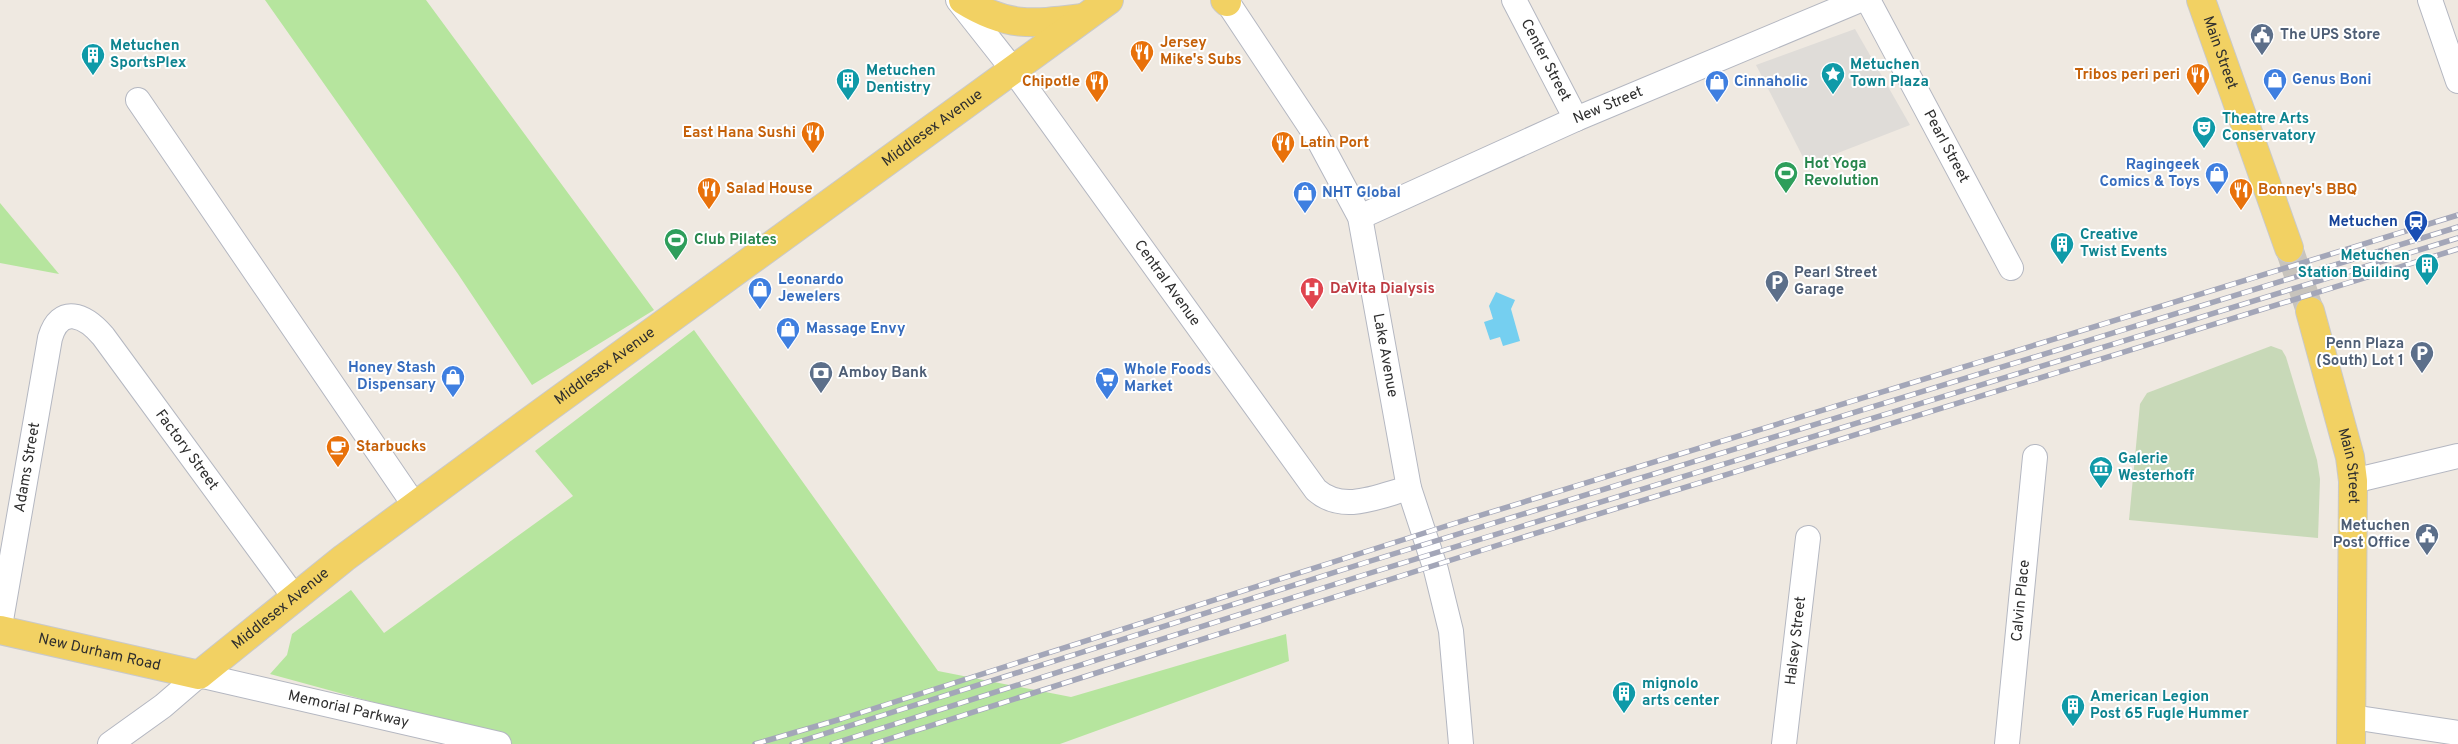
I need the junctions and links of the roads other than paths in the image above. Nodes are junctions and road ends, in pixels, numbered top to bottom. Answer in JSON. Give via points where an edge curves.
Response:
{"nodes":[{"id":1,"x":958,"y":0,"type":"edge"},
{"id":2,"x":963,"y":0,"type":"edge"},
{"id":3,"x":1109,"y":0,"type":"edge"},
{"id":4,"x":1514,"y":0,"type":"edge"},
{"id":5,"x":1860,"y":0,"type":"edge"},
{"id":6,"x":1868,"y":0,"type":"edge"},
{"id":7,"x":2200,"y":0,"type":"edge"},
{"id":8,"x":2430,"y":0,"type":"edge"},
{"id":9,"x":1226,"y":1,"type":"edge"},
{"id":10,"x":1084,"y":18,"type":"junction"},
{"id":11,"x":1014,"y":71,"type":"junction"},
{"id":12,"x":2458,"y":80,"type":"edge"},
{"id":13,"x":138,"y":100,"type":"dead end"},
{"id":14,"x":1576,"y":120,"type":"junction"},
{"id":15,"x":1360,"y":217,"type":"junction"},
{"id":16,"x":2289,"y":248,"type":"tunnel mouth"},
{"id":17,"x":2011,"y":268,"type":"dead end"},
{"id":18,"x":2310,"y":311,"type":"tunnel mouth"},
{"id":19,"x":69,"y":316,"type":"joint"},
{"id":20,"x":2458,"y":456,"type":"edge"},
{"id":21,"x":2035,"y":457,"type":"dead end"},
{"id":22,"x":2353,"y":481,"type":"junction"},
{"id":23,"x":1409,"y":488,"type":"junction"},
{"id":24,"x":415,"y":506,"type":"junction"},
{"id":25,"x":1808,"y":538,"type":"dead end"},
{"id":26,"x":295,"y":598,"type":"junction"},
{"id":27,"x":0,"y":626,"type":"edge"},
{"id":28,"x":0,"y":630,"type":"edge"},
{"id":29,"x":199,"y":675,"type":"junction"},
{"id":30,"x":2352,"y":717,"type":"junction"},
{"id":31,"x":2458,"y":733,"type":"edge"},
{"id":32,"x":110,"y":744,"type":"edge"},
{"id":33,"x":499,"y":744,"type":"edge"},
{"id":34,"x":1461,"y":744,"type":"edge"},
{"id":35,"x":1784,"y":744,"type":"edge"},
{"id":36,"x":2007,"y":744,"type":"edge"},
{"id":37,"x":2351,"y":744,"type":"edge"}],
"edges":[{"from":1,"to":11,"type":"street","name":"Central Avenue"},
{"from":2,"to":10,"type":"main road","via":[[981,11],[1013,22]]},
{"from":3,"to":10,"type":"main road","name":"Middlesex Avenue"},
{"from":4,"to":14,"type":"street","name":"Center Street"},
{"from":5,"to":14,"type":"street","name":"New Street"},
{"from":6,"to":17,"type":"street","name":"Pearl Street"},
{"from":7,"to":16,"type":"main road","name":"Main Street"},
{"from":8,"to":12,"type":"street"},
{"from":9,"to":15,"type":"street","name":"Lake Avenue","via":[[1317,137]]},
{"from":10,"to":11,"type":"main road","name":"Middlesex Avenue"},
{"from":11,"to":23,"type":"street","name":"Central Avenue","via":[[1316,490],[1330,500],[1347,503]]},
{"from":11,"to":24,"type":"main road","name":"Middlesex Avenue"},
{"from":13,"to":24,"type":"street"},
{"from":14,"to":15,"type":"street","name":"New Street"},
{"from":15,"to":23,"type":"street","name":"Lake Avenue"},
{"from":18,"to":22,"type":"main road","name":"Main Street"},
{"from":19,"to":26,"type":"street","name":"Factory Street","via":[[82,317],[103,336]]},
{"from":19,"to":27,"type":"street","name":"Adams Street","via":[[56,324],[50,338]]},
{"from":20,"to":22,"type":"street"},
{"from":21,"to":36,"type":"street","name":"Calvin Place"},
{"from":22,"to":30,"type":"main road","name":"Main Street"},
{"from":23,"to":34,"type":"street","name":"Lake Avenue","via":[[1436,570],[1451,631]]},
{"from":24,"to":26,"type":"main road","name":"Middlesex Avenue"},
{"from":25,"to":35,"type":"street","name":"Halsey Street"},
{"from":26,"to":29,"type":"main road","name":"Middlesex Avenue"},
{"from":28,"to":29,"type":"main road","name":"New Durham Road"},
{"from":29,"to":32,"type":"street","name":"Middlesex Avenue"},
{"from":29,"to":33,"type":"street","name":"Memorial Parkway"},
{"from":30,"to":31,"type":"street"},
{"from":30,"to":37,"type":"main road","name":"Main Street"}]}
